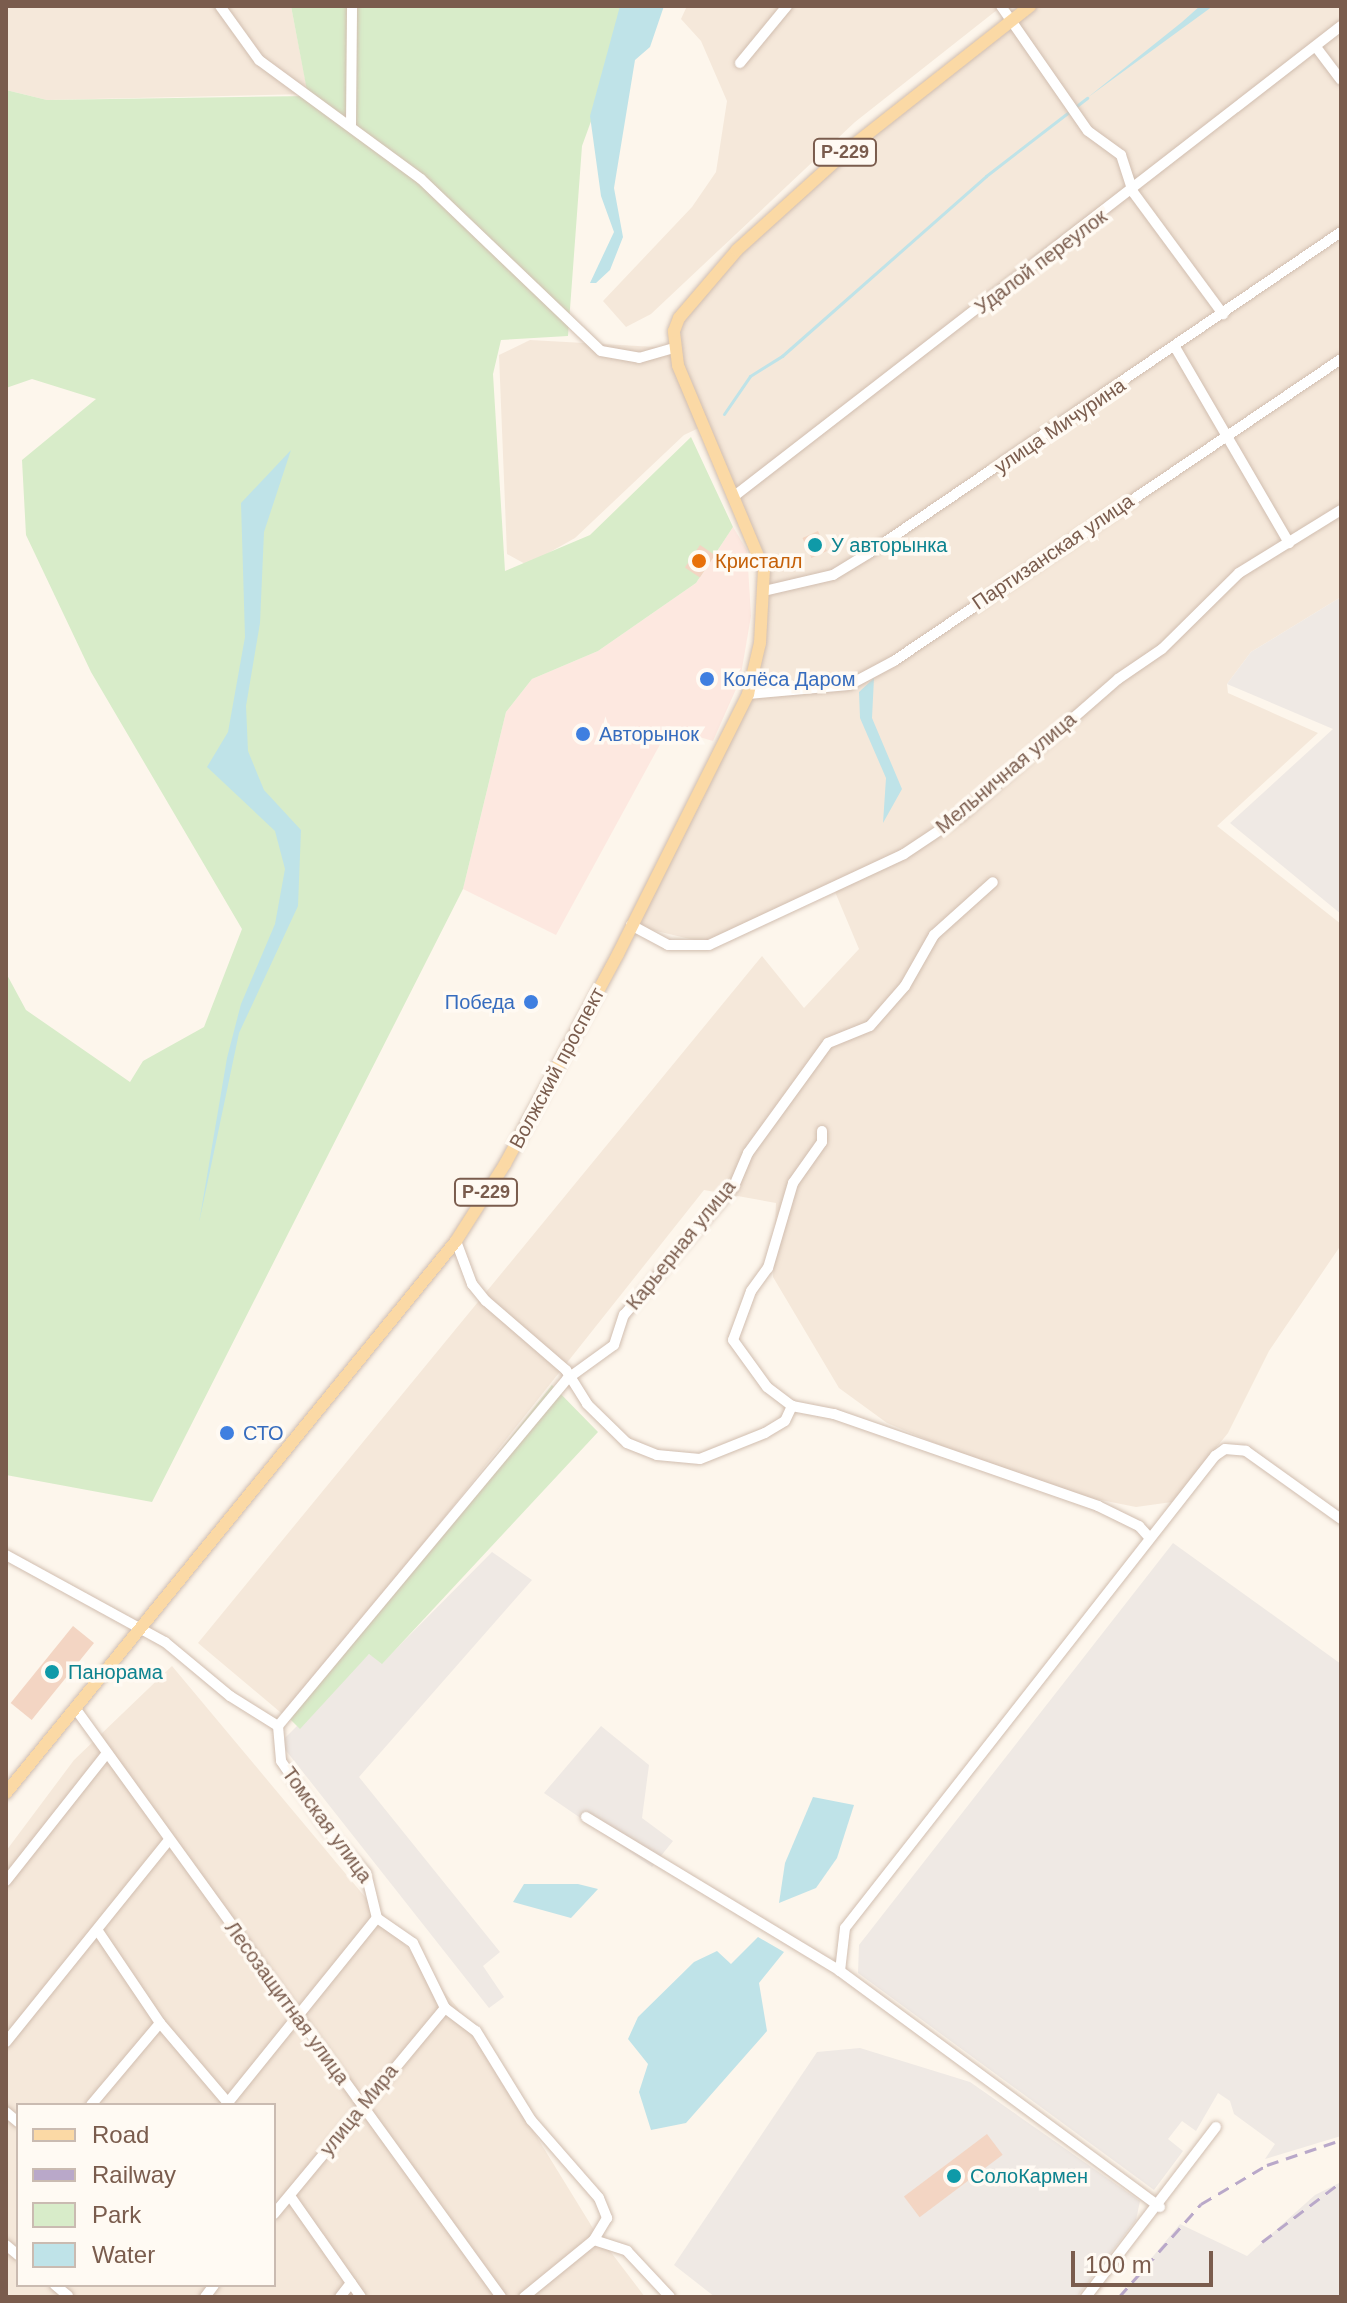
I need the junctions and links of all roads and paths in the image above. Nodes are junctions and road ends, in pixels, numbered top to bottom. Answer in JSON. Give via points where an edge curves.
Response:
{"nodes":[{"id":1,"x":220,"y":6,"type":"edge"},
{"id":2,"x":352,"y":6,"type":"edge"},
{"id":3,"x":787,"y":6,"type":"edge"},
{"id":4,"x":1001,"y":6,"type":"edge"},
{"id":5,"x":1030,"y":6,"type":"edge"},
{"id":6,"x":1012,"y":20,"type":"junction"},
{"id":7,"x":1341,"y":26,"type":"edge"},
{"id":8,"x":1316,"y":47,"type":"junction"},
{"id":9,"x":740,"y":63,"type":"dead end"},
{"id":10,"x":1341,"y":80,"type":"edge"},
{"id":11,"x":351,"y":125,"type":"junction"},
{"id":12,"x":1133,"y":192,"type":"junction"},
{"id":13,"x":1341,"y":232,"type":"edge"},
{"id":14,"x":1223,"y":314,"type":"junction"},
{"id":15,"x":1175,"y":347,"type":"junction"},
{"id":16,"x":675,"y":348,"type":"junction"},
{"id":17,"x":1341,"y":359,"type":"edge"},
{"id":18,"x":1228,"y":432,"type":"junction"},
{"id":19,"x":737,"y":494,"type":"junction"},
{"id":20,"x":1341,"y":510,"type":"edge"},
{"id":21,"x":1289,"y":543,"type":"junction"},
{"id":22,"x":764,"y":591,"type":"junction"},
{"id":23,"x":748,"y":694,"type":"junction"},
{"id":24,"x":993,"y":882,"type":"dead end"},
{"id":25,"x":631,"y":925,"type":"junction"},
{"id":26,"x":822,"y":1131,"type":"dead end"},
{"id":27,"x":456,"y":1241,"type":"junction"},
{"id":28,"x":567,"y":1379,"type":"junction"},
{"id":29,"x":792,"y":1406,"type":"junction"},
{"id":30,"x":1341,"y":1519,"type":"edge"},
{"id":31,"x":1149,"y":1537,"type":"junction"},
{"id":32,"x":6,"y":1555,"type":"edge"},
{"id":33,"x":139,"y":1630,"type":"junction"},
{"id":34,"x":75,"y":1708,"type":"junction"},
{"id":35,"x":278,"y":1726,"type":"junction"},
{"id":36,"x":107,"y":1753,"type":"junction"},
{"id":37,"x":6,"y":1793,"type":"edge"},
{"id":38,"x":586,"y":1817,"type":"dead end"},
{"id":39,"x":168,"y":1841,"type":"junction"},
{"id":40,"x":6,"y":1881,"type":"edge"},
{"id":41,"x":377,"y":1918,"type":"junction"},
{"id":42,"x":98,"y":1931,"type":"junction"},
{"id":43,"x":840,"y":1971,"type":"junction"},
{"id":44,"x":445,"y":2008,"type":"junction"},
{"id":45,"x":297,"y":2016,"type":"junction"},
{"id":46,"x":160,"y":2023,"type":"junction"},
{"id":47,"x":6,"y":2042,"type":"edge"},
{"id":48,"x":93,"y":2103,"type":"edge"},
{"id":49,"x":226,"y":2103,"type":"edge"},
{"id":50,"x":228,"y":2103,"type":"edge"},
{"id":51,"x":363,"y":2105,"type":"junction"},
{"id":52,"x":1216,"y":2127,"type":"dead end"},
{"id":53,"x":290,"y":2196,"type":"junction"},
{"id":54,"x":1160,"y":2207,"type":"junction"},
{"id":55,"x":276,"y":2212,"type":"edge"},
{"id":56,"x":594,"y":2240,"type":"junction"},
{"id":57,"x":351,"y":2283,"type":"junction"},
{"id":58,"x":340,"y":2297,"type":"edge"},
{"id":59,"x":361,"y":2297,"type":"edge"},
{"id":60,"x":501,"y":2297,"type":"edge"},
{"id":61,"x":524,"y":2297,"type":"edge"},
{"id":62,"x":670,"y":2297,"type":"edge"},
{"id":63,"x":1086,"y":2297,"type":"edge"}],
"edges":[{"from":1,"to":11,"type":"street","via":[[259,60]]},
{"from":2,"to":11,"type":"street"},
{"from":3,"to":9,"type":"street"},
{"from":4,"to":6,"type":"street"},
{"from":5,"to":6,"type":"main road","number":"Р-229"},
{"from":6,"to":12,"type":"street","via":[[1088,131],[1121,155]]},
{"from":6,"to":16,"type":"main road","number":"Р-229","via":[[851,147],[737,250],[679,318]]},
{"from":7,"to":8,"type":"street","name":"Удалой переулок"},
{"from":8,"to":10,"type":"street"},
{"from":8,"to":12,"type":"street","name":"Удалой переулок"},
{"from":11,"to":16,"type":"street","via":[[421,179],[601,351],[639,358]]},
{"from":12,"to":14,"type":"street"},
{"from":12,"to":19,"type":"street","name":"Удалой переулок"},
{"from":13,"to":14,"type":"street","name":"улица Мичурина"},
{"from":14,"to":15,"type":"street","name":"улица Мичурина"},
{"from":15,"to":18,"type":"street"},
{"from":15,"to":22,"type":"street","name":"улица Мичурина","via":[[845,568]]},
{"from":16,"to":19,"type":"main road","name":"Волжский проспект","number":"Р-229"},
{"from":17,"to":18,"type":"street","name":"Партизанская улица"},
{"from":18,"to":21,"type":"street"},
{"from":18,"to":23,"type":"street","name":"Партизанская улица","via":[[876,671],[821,690]]},
{"from":19,"to":22,"type":"main road","name":"Волжский проспект","number":"Р-229","via":[[760,552]]},
{"from":20,"to":21,"type":"street","name":"Мельничная улица"},
{"from":21,"to":25,"type":"street","name":"Мельничная улица","via":[[1239,573],[1162,649],[1118,679],[961,816],[904,854],[709,945],[668,945]]},
{"from":22,"to":23,"type":"main road","name":"Волжский проспект","number":"Р-229"},
{"from":23,"to":25,"type":"main road","name":"Волжский проспект","number":"Р-229"},
{"from":24,"to":28,"type":"street","name":"Карьерная улица","via":[[934,935],[905,986],[870,1026],[828,1043],[748,1153],[734,1186],[624,1315],[614,1345]]},
{"from":25,"to":27,"type":"main road","name":"Волжский проспект","number":"Р-229","via":[[505,1164]]},
{"from":26,"to":29,"type":"street","via":[[822,1142],[793,1183],[768,1268],[751,1291],[733,1340],[767,1387]]},
{"from":27,"to":28,"type":"street","via":[[472,1284],[566,1370]]},
{"from":27,"to":33,"type":"main road","name":"Волжский проспект","number":"Р-229"},
{"from":28,"to":29,"type":"street","via":[[627,1443],[684,1460],[765,1433],[785,1421]]},
{"from":28,"to":35,"type":"street","name":"Карьерная улица"},
{"from":29,"to":31,"type":"street","via":[[834,1414],[1098,1506],[1127,1518]]},
{"from":30,"to":31,"type":"street","via":[[1246,1451],[1225,1449]]},
{"from":31,"to":43,"type":"street","via":[[845,1928]]},
{"from":32,"to":33,"type":"street"},
{"from":33,"to":34,"type":"main road","name":"Волжский проспект","number":"Р-229"},
{"from":33,"to":35,"type":"street"},
{"from":34,"to":36,"type":"street","name":"Лесозащитная улица"},
{"from":34,"to":37,"type":"main road","name":"Волжский проспект","number":"Р-229"},
{"from":35,"to":41,"type":"street","name":"Томская улица","via":[[281,1761],[329,1832],[366,1873]]},
{"from":36,"to":39,"type":"street","name":"Лесозащитная улица"},
{"from":36,"to":40,"type":"street"},
{"from":38,"to":43,"type":"street"},
{"from":39,"to":42,"type":"street"},
{"from":39,"to":45,"type":"street","name":"Лесозащитная улица"},
{"from":41,"to":44,"type":"street","via":[[413,1943]]},
{"from":41,"to":45,"type":"street"},
{"from":42,"to":46,"type":"street"},
{"from":42,"to":47,"type":"street"},
{"from":43,"to":54,"type":"street"},
{"from":44,"to":51,"type":"street","name":"улица Мира"},
{"from":44,"to":56,"type":"street","via":[[476,2031],[531,2120],[599,2198],[607,2218]]},
{"from":45,"to":50,"type":"street"},
{"from":45,"to":51,"type":"street","name":"Лесозащитная улица"},
{"from":46,"to":48,"type":"street"},
{"from":46,"to":49,"type":"street"},
{"from":51,"to":53,"type":"street","name":"улица Мира"},
{"from":51,"to":60,"type":"street","name":"Лесозащитная улица"},
{"from":52,"to":54,"type":"street"},
{"from":53,"to":55,"type":"street","name":"улица Мира"},
{"from":53,"to":57,"type":"street"},
{"from":54,"to":63,"type":"street"},
{"from":56,"to":61,"type":"street"},
{"from":56,"to":62,"type":"street","via":[[627,2251]]},
{"from":57,"to":58,"type":"street"},
{"from":57,"to":59,"type":"street"}]}
